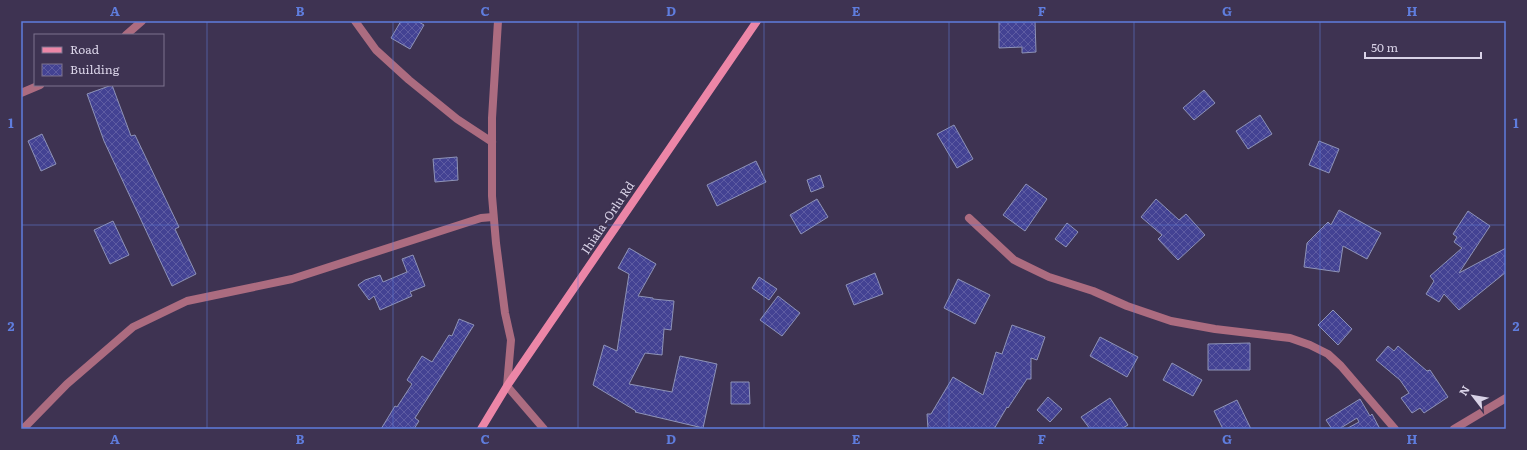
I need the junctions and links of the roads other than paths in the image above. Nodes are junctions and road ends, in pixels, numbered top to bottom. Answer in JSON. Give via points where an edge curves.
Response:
{"nodes":[{"id":1,"x":142,"y":21,"type":"edge"},
{"id":2,"x":356,"y":21,"type":"edge"},
{"id":3,"x":498,"y":21,"type":"edge"},
{"id":4,"x":757,"y":21,"type":"edge"},
{"id":5,"x":127,"y":34,"type":"edge"},
{"id":6,"x":37,"y":86,"type":"edge"},
{"id":7,"x":21,"y":92,"type":"edge"},
{"id":8,"x":492,"y":142,"type":"junction"},
{"id":9,"x":494,"y":217,"type":"junction"},
{"id":10,"x":969,"y":218,"type":"dead end"},
{"id":11,"x":508,"y":386,"type":"junction"},
{"id":12,"x":1506,"y":398,"type":"edge"},
{"id":13,"x":23,"y":429,"type":"edge"},
{"id":14,"x":481,"y":429,"type":"edge"},
{"id":15,"x":544,"y":429,"type":"edge"},
{"id":16,"x":1395,"y":429,"type":"edge"},
{"id":17,"x":1454,"y":429,"type":"edge"}],
"edges":[{"from":1,"to":5,"type":"street"},
{"from":2,"to":8,"type":"street","via":[[376,50],[409,80],[457,120]]},
{"from":3,"to":8,"type":"street"},
{"from":4,"to":11,"type":"main road","name":"Ihiala -Orlu Rd"},
{"from":6,"to":7,"type":"street"},
{"from":8,"to":9,"type":"street"},
{"from":9,"to":11,"type":"street","via":[[505,313],[511,340]]},
{"from":9,"to":13,"type":"street","via":[[481,218],[292,279],[187,301],[133,327],[67,384]]},
{"from":10,"to":16,"type":"street","via":[[1014,260],[1049,277],[1171,321],[1290,338],[1310,345],[1328,354],[1341,366]]},
{"from":11,"to":14,"type":"main road","name":"Ihiala -Orlu Rd"},
{"from":11,"to":15,"type":"street"},
{"from":12,"to":17,"type":"street"}]}
